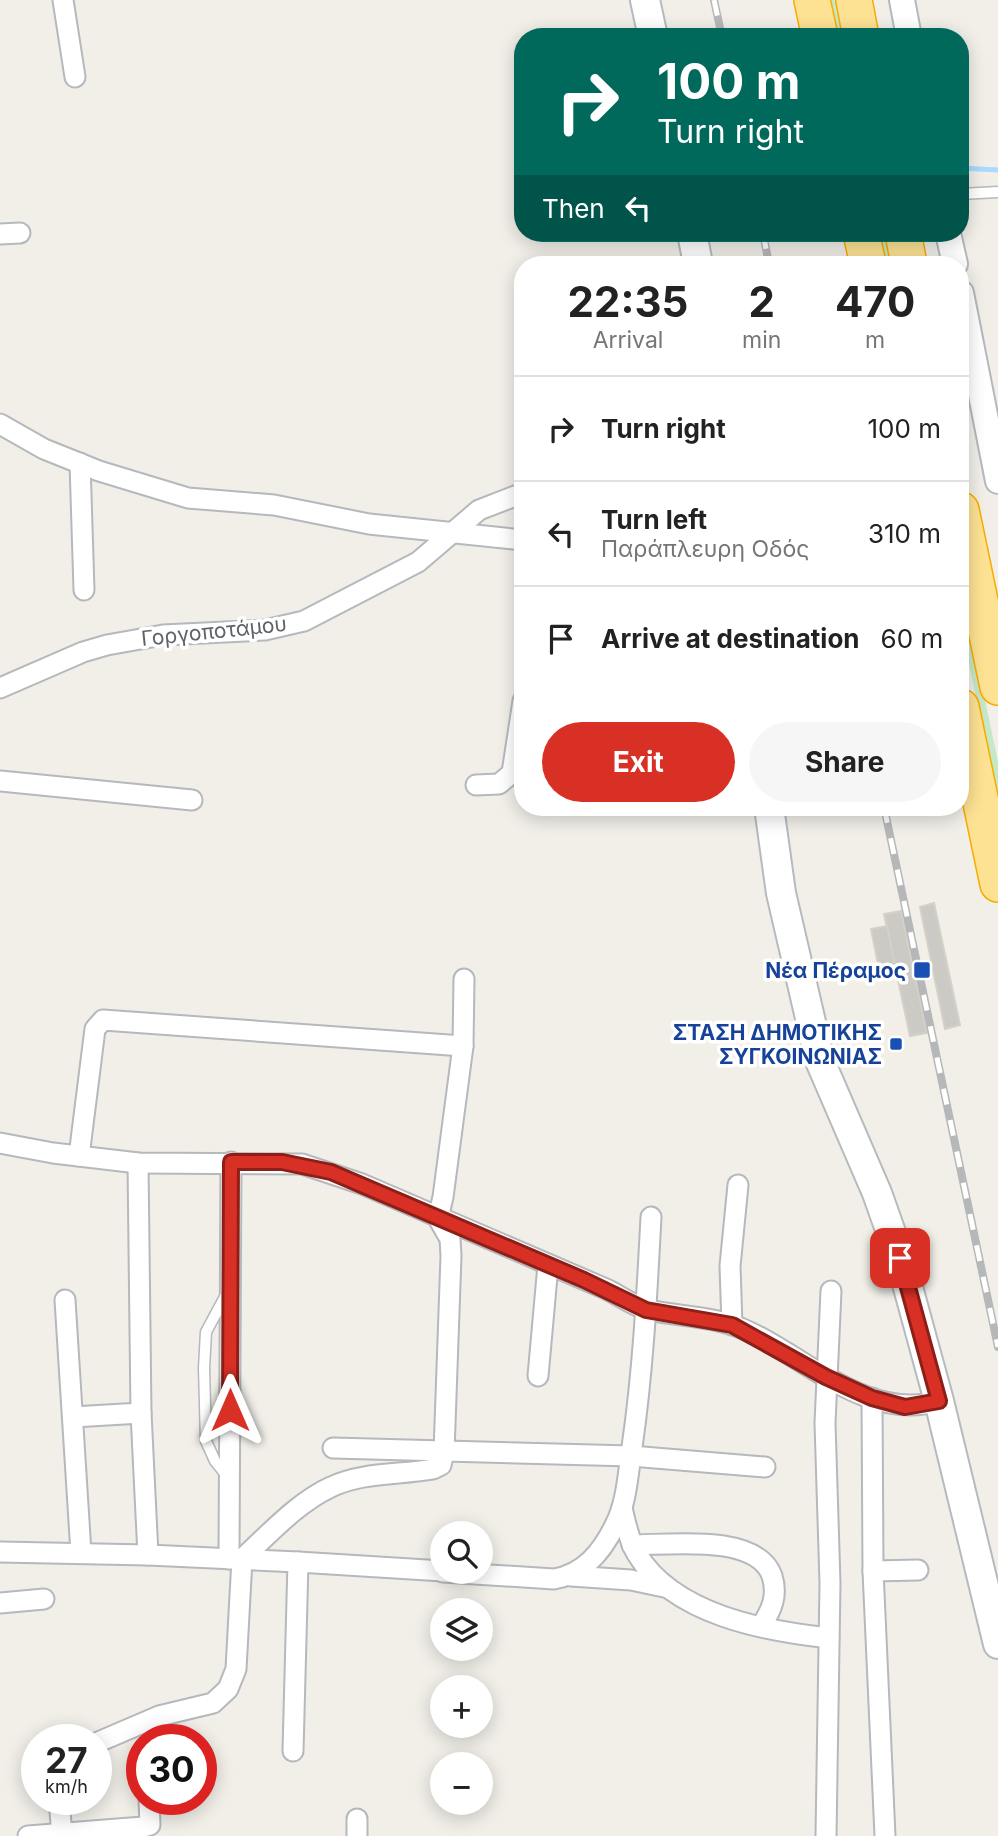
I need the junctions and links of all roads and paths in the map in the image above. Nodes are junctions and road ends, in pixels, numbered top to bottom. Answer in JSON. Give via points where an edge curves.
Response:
{"nodes":[{"id":1,"x":63,"y":0,"type":"edge"},
{"id":2,"x":645,"y":0,"type":"edge"},
{"id":3,"x":813,"y":0,"type":"edge"},
{"id":4,"x":854,"y":0,"type":"edge"},
{"id":5,"x":902,"y":0,"type":"edge"},
{"id":6,"x":651,"y":28,"type":"edge"},
{"id":7,"x":818,"y":28,"type":"edge"},
{"id":8,"x":859,"y":28,"type":"edge"},
{"id":9,"x":907,"y":28,"type":"edge"},
{"id":10,"x":75,"y":77,"type":"dead end"},
{"id":11,"x":998,"y":192,"type":"edge"},
{"id":12,"x":969,"y":194,"type":"edge"},
{"id":13,"x":20,"y":233,"type":"dead end"},
{"id":14,"x":0,"y":234,"type":"edge"},
{"id":15,"x":969,"y":329,"type":"edge"},
{"id":16,"x":0,"y":424,"type":"edge"},
{"id":17,"x":994,"y":443,"type":"edge"},
{"id":18,"x":80,"y":463,"type":"junction"},
{"id":19,"x":998,"y":481,"type":"edge"},
{"id":20,"x":514,"y":496,"type":"edge"},
{"id":21,"x":454,"y":532,"type":"junction"},
{"id":22,"x":514,"y":539,"type":"edge"},
{"id":23,"x":969,"y":548,"type":"edge"},
{"id":24,"x":85,"y":590,"type":"dead end"},
{"id":25,"x":998,"y":687,"type":"edge"},
{"id":26,"x":0,"y":688,"type":"edge"},
{"id":27,"x":969,"y":745,"type":"edge"},
{"id":28,"x":514,"y":760,"type":"edge"},
{"id":29,"x":0,"y":781,"type":"edge"},
{"id":30,"x":476,"y":785,"type":"dead end"},
{"id":31,"x":192,"y":800,"type":"dead end"},
{"id":32,"x":770,"y":816,"type":"edge"},
{"id":33,"x":998,"y":884,"type":"edge"},
{"id":34,"x":464,"y":979,"type":"dead end"},
{"id":35,"x":463,"y":1046,"type":"junction"},
{"id":36,"x":0,"y":1143,"type":"edge"},
{"id":37,"x":79,"y":1156,"type":"junction"},
{"id":38,"x":231,"y":1162,"type":"junction"},
{"id":39,"x":138,"y":1163,"type":"junction"},
{"id":40,"x":738,"y":1185,"type":"dead end"},
{"id":41,"x":651,"y":1217,"type":"dead end"},
{"id":42,"x":438,"y":1218,"type":"junction"},
{"id":43,"x":548,"y":1265,"type":"junction"},
{"id":44,"x":831,"y":1291,"type":"dead end"},
{"id":45,"x":65,"y":1300,"type":"dead end"},
{"id":46,"x":646,"y":1310,"type":"junction"},
{"id":47,"x":732,"y":1325,"type":"junction"},
{"id":48,"x":538,"y":1376,"type":"dead end"},
{"id":49,"x":826,"y":1377,"type":"junction"},
{"id":50,"x":872,"y":1398,"type":"junction"},
{"id":51,"x":939,"y":1401,"type":"junction"},
{"id":52,"x":141,"y":1413,"type":"junction"},
{"id":53,"x":73,"y":1417,"type":"junction"},
{"id":54,"x":333,"y":1448,"type":"dead end"},
{"id":55,"x":444,"y":1452,"type":"junction"},
{"id":56,"x":631,"y":1456,"type":"junction"},
{"id":57,"x":765,"y":1467,"type":"dead end"},
{"id":58,"x":622,"y":1508,"type":"junction"},
{"id":59,"x":632,"y":1545,"type":"junction"},
{"id":60,"x":0,"y":1552,"type":"edge"},
{"id":61,"x":81,"y":1553,"type":"junction"},
{"id":62,"x":148,"y":1555,"type":"junction"},
{"id":63,"x":235,"y":1559,"type":"junction"},
{"id":64,"x":298,"y":1562,"type":"junction"},
{"id":65,"x":918,"y":1570,"type":"dead end"},
{"id":66,"x":430,"y":1571,"type":"edge"},
{"id":67,"x":873,"y":1572,"type":"junction"},
{"id":68,"x":493,"y":1575,"type":"edge"},
{"id":69,"x":571,"y":1576,"type":"junction"},
{"id":70,"x":675,"y":1591,"type":"junction"},
{"id":71,"x":44,"y":1599,"type":"dead end"},
{"id":72,"x":0,"y":1603,"type":"edge"},
{"id":73,"x":761,"y":1626,"type":"junction"},
{"id":74,"x":829,"y":1638,"type":"junction"},
{"id":75,"x":998,"y":1644,"type":"edge"},
{"id":76,"x":162,"y":1724,"type":"edge"},
{"id":77,"x":293,"y":1751,"type":"dead end"},
{"id":78,"x":60,"y":1815,"type":"edge"},
{"id":79,"x":150,"y":1815,"type":"edge"},
{"id":80,"x":61,"y":1834,"type":"edge"},
{"id":81,"x":28,"y":1836,"type":"edge"},
{"id":82,"x":826,"y":1836,"type":"edge"},
{"id":83,"x":886,"y":1836,"type":"edge"}],
"edges":[{"from":1,"to":10,"type":"street"},
{"from":2,"to":6,"type":"main road"},
{"from":3,"to":7,"type":"highway"},
{"from":4,"to":8,"type":"highway"},
{"from":5,"to":9,"type":"street"},
{"from":11,"to":12,"type":"lane"},
{"from":13,"to":14,"type":"street"},
{"from":15,"to":17,"type":"street"},
{"from":16,"to":18,"type":"street"},
{"from":17,"to":19,"type":"street"},
{"from":18,"to":21,"type":"street","via":[[188,498],[274,505],[369,524]]},
{"from":18,"to":24,"type":"street"},
{"from":20,"to":21,"type":"street","name":"Γοργοποτάμου","via":[[479,510]]},
{"from":21,"to":22,"type":"street"},
{"from":21,"to":26,"type":"street","name":"Γοργοποτάμου","via":[[418,562],[304,621],[265,630],[163,635],[107,645]]},
{"from":23,"to":25,"type":"highway"},
{"from":27,"to":33,"type":"highway"},
{"from":28,"to":30,"type":"street","via":[[512,773],[499,784]]},
{"from":29,"to":31,"type":"street"},
{"from":32,"to":51,"type":"main road","via":[[781,894],[820,1061],[900,1258]]},
{"from":34,"to":35,"type":"street"},
{"from":35,"to":37,"type":"street","via":[[103,1020],[95,1029]]},
{"from":35,"to":42,"type":"street"},
{"from":36,"to":37,"type":"street"},
{"from":37,"to":39,"type":"street"},
{"from":38,"to":39,"type":"street","via":[[202,1166]]},
{"from":38,"to":42,"type":"street","via":[[282,1162],[331,1172]]},
{"from":38,"to":63,"type":"street"},
{"from":39,"to":52,"type":"street"},
{"from":40,"to":47,"type":"street","via":[[730,1266]]},
{"from":41,"to":46,"type":"street"},
{"from":42,"to":43,"type":"street"},
{"from":42,"to":55,"type":"street","via":[[450,1239],[452,1256]]},
{"from":43,"to":46,"type":"street"},
{"from":43,"to":48,"type":"street"},
{"from":44,"to":49,"type":"street"},
{"from":45,"to":53,"type":"street"},
{"from":46,"to":47,"type":"street"},
{"from":46,"to":56,"type":"street"},
{"from":47,"to":49,"type":"street"},
{"from":49,"to":50,"type":"street"},
{"from":49,"to":74,"type":"street"},
{"from":50,"to":51,"type":"street","via":[[905,1407]]},
{"from":50,"to":67,"type":"street"},
{"from":51,"to":75,"type":"main road"},
{"from":52,"to":53,"type":"street"},
{"from":52,"to":62,"type":"street"},
{"from":53,"to":61,"type":"street"},
{"from":54,"to":55,"type":"street"},
{"from":55,"to":56,"type":"street"},
{"from":55,"to":63,"type":"street","via":[[441,1465],[433,1469],[331,1486]]},
{"from":56,"to":57,"type":"street"},
{"from":56,"to":58,"type":"street"},
{"from":58,"to":59,"type":"street"},
{"from":58,"to":69,"type":"street","via":[[592,1560]]},
{"from":59,"to":70,"type":"street","via":[[650,1572]]},
{"from":59,"to":73,"type":"street","via":[[709,1545],[760,1558],[768,1566],[775,1600]]},
{"from":60,"to":61,"type":"street"},
{"from":61,"to":62,"type":"street"},
{"from":62,"to":63,"type":"street"},
{"from":63,"to":64,"type":"street"},
{"from":63,"to":76,"type":"street","via":[[236,1669],[228,1689],[212,1703]]},
{"from":64,"to":66,"type":"street"},
{"from":64,"to":77,"type":"street"},
{"from":65,"to":67,"type":"street"},
{"from":67,"to":83,"type":"street"},
{"from":68,"to":69,"type":"street"},
{"from":69,"to":70,"type":"street","via":[[631,1580]]},
{"from":70,"to":73,"type":"street","via":[[721,1615]]},
{"from":71,"to":72,"type":"street"},
{"from":73,"to":74,"type":"street"},
{"from":74,"to":82,"type":"street"},
{"from":78,"to":80,"type":"street"},
{"from":79,"to":80,"type":"street","via":[[150,1825],[143,1827]]},
{"from":80,"to":81,"type":"street"}]}
